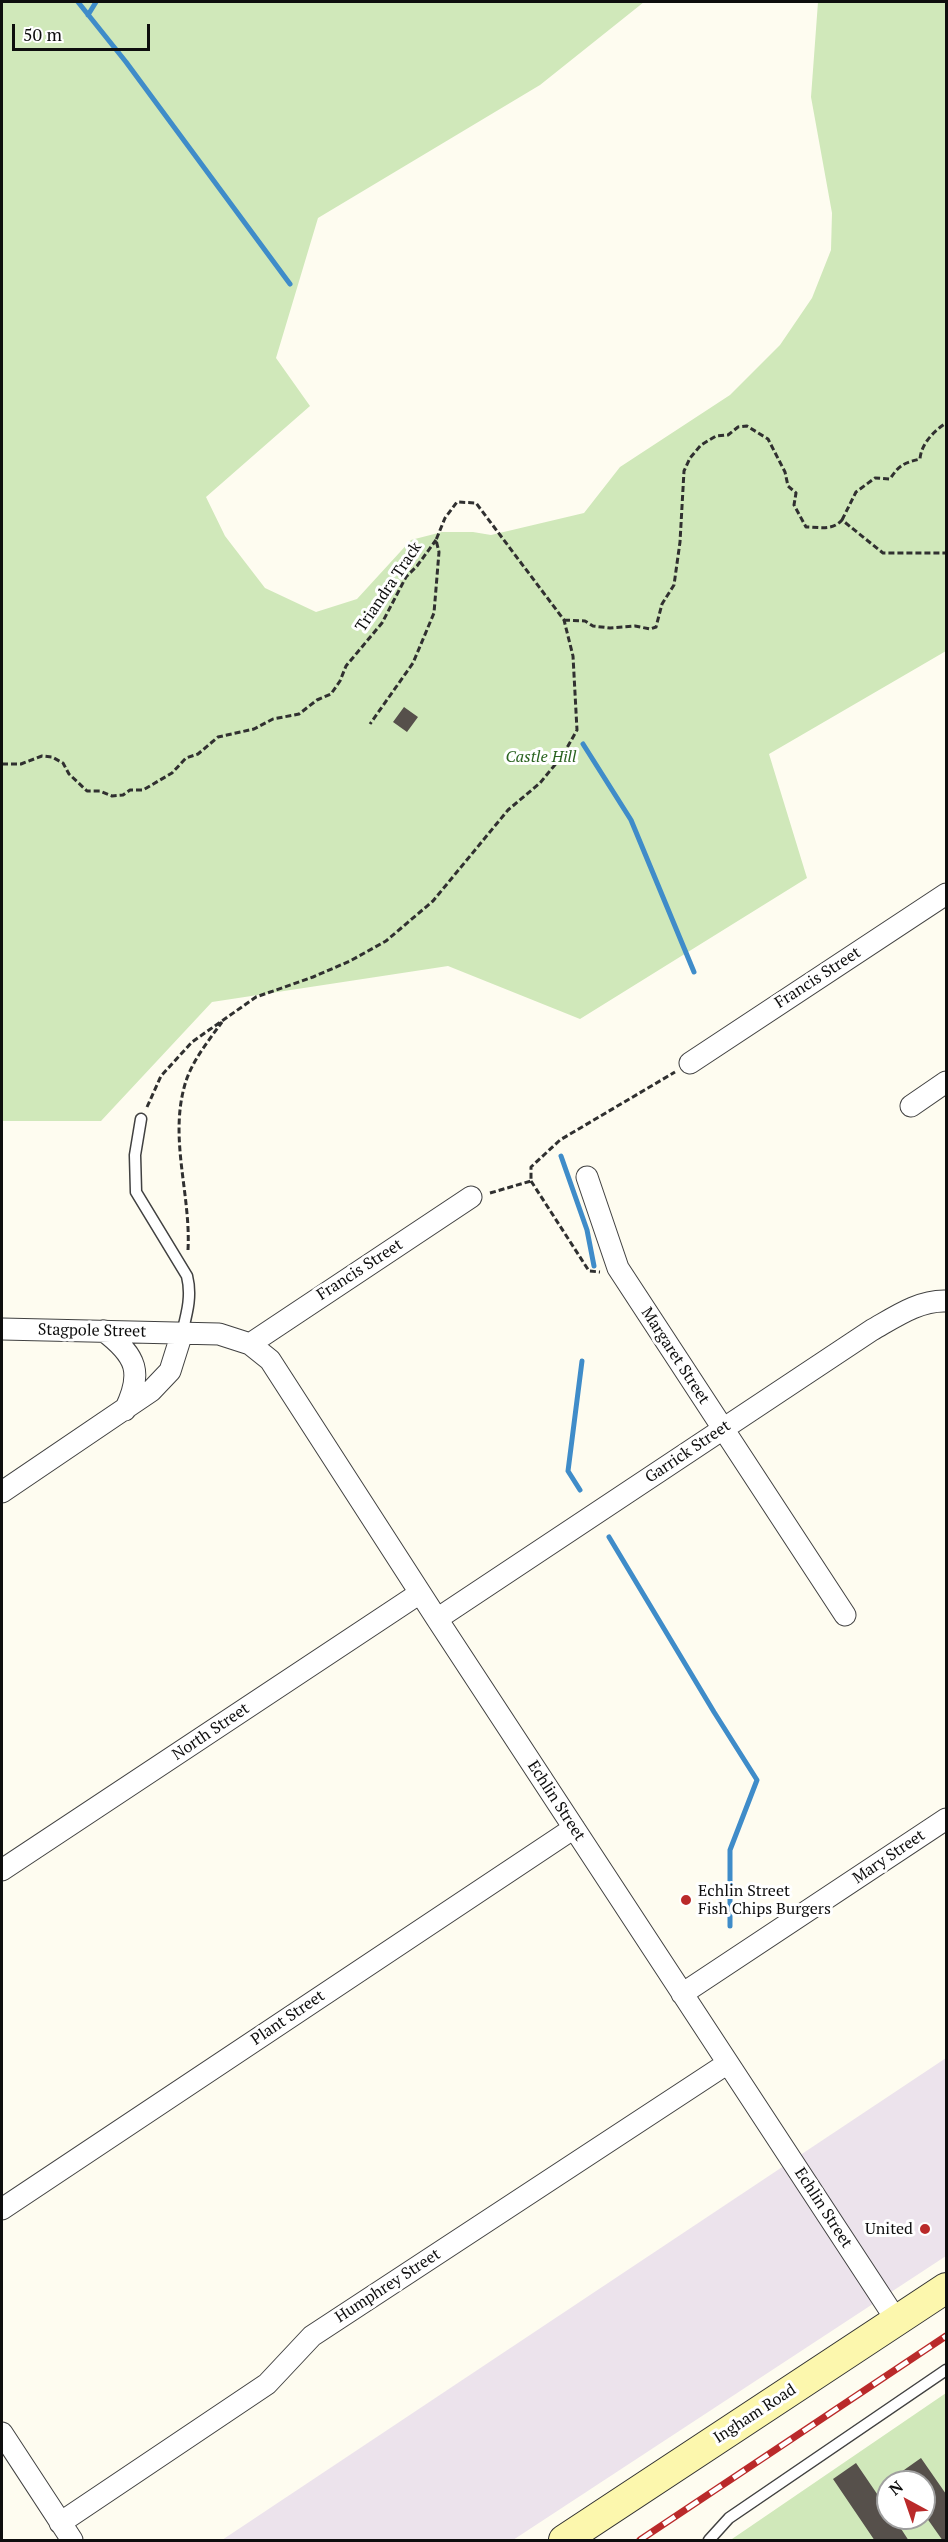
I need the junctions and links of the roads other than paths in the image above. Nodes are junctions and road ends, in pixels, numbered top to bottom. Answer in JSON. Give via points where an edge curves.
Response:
{"nodes":[{"id":1,"x":946,"y":894,"type":"edge"},
{"id":2,"x":690,"y":1063,"type":"road end"},
{"id":3,"x":946,"y":1082,"type":"edge"},
{"id":4,"x":911,"y":1106,"type":"dead end"},
{"id":5,"x":141,"y":1119,"type":"road end"},
{"id":6,"x":587,"y":1178,"type":"dead end"},
{"id":7,"x":471,"y":1197,"type":"road end"},
{"id":8,"x":946,"y":1301,"type":"edge"},
{"id":9,"x":2,"y":1329,"type":"edge"},
{"id":10,"x":104,"y":1331,"type":"junction"},
{"id":11,"x":182,"y":1333,"type":"junction"},
{"id":12,"x":250,"y":1344,"type":"junction"},
{"id":13,"x":124,"y":1410,"type":"junction"},
{"id":14,"x":723,"y":1429,"type":"junction"},
{"id":15,"x":2,"y":1492,"type":"edge"},
{"id":16,"x":420,"y":1593,"type":"junction"},
{"id":17,"x":845,"y":1615,"type":"dead end"},
{"id":18,"x":437,"y":1619,"type":"junction"},
{"id":19,"x":946,"y":1819,"type":"edge"},
{"id":20,"x":574,"y":1828,"type":"junction"},
{"id":21,"x":2,"y":1870,"type":"edge"},
{"id":22,"x":682,"y":1994,"type":"junction"},
{"id":23,"x":728,"y":2063,"type":"junction"},
{"id":24,"x":2,"y":2209,"type":"edge"},
{"id":25,"x":946,"y":2288,"type":"edge"},
{"id":26,"x":897,"y":2321,"type":"junction"},
{"id":27,"x":946,"y":2370,"type":"edge"},
{"id":28,"x":2,"y":2433,"type":"edge"},
{"id":29,"x":60,"y":2523,"type":"junction"},
{"id":30,"x":72,"y":2541,"type":"edge"},
{"id":31,"x":564,"y":2541,"type":"edge"},
{"id":32,"x":708,"y":2541,"type":"edge"}],
"edges":[{"from":1,"to":2,"type":"street","name":"Francis Street"},
{"from":3,"to":4,"type":"street"},
{"from":5,"to":11,"type":"lane","via":[[135,1155],[136,1192],[187,1276],[189,1305]]},
{"from":6,"to":14,"type":"street","name":"Margaret Street","via":[[618,1268]]},
{"from":7,"to":12,"type":"street","name":"Francis Street"},
{"from":8,"to":14,"type":"street","name":"Garrick Street","via":[[902,1312]]},
{"from":9,"to":10,"type":"street","name":"Stagpole Street"},
{"from":10,"to":11,"type":"street","name":"Stagpole Street"},
{"from":10,"to":13,"type":"street","via":[[128,1353],[136,1376]]},
{"from":11,"to":12,"type":"street","name":"Echlin Street","via":[[219,1334]]},
{"from":11,"to":13,"type":"street","via":[[170,1371],[152,1391]]},
{"from":12,"to":16,"type":"street","name":"Echlin Street","via":[[270,1360],[282,1377]]},
{"from":13,"to":15,"type":"street"},
{"from":14,"to":17,"type":"street","name":"Margaret Street"},
{"from":14,"to":18,"type":"street","name":"Garrick Street"},
{"from":16,"to":18,"type":"street","name":"Echlin Street"},
{"from":16,"to":21,"type":"street","name":"North Street"},
{"from":18,"to":20,"type":"street","name":"Echlin Street"},
{"from":19,"to":22,"type":"street","name":"Mary Street"},
{"from":20,"to":22,"type":"street","name":"Echlin Street"},
{"from":20,"to":24,"type":"street","name":"Plant Street"},
{"from":22,"to":23,"type":"street","name":"Echlin Street"},
{"from":23,"to":26,"type":"street","name":"Echlin Street"},
{"from":23,"to":29,"type":"street","name":"Humphrey Street","via":[[312,2336],[267,2384]]},
{"from":25,"to":26,"type":"main road","name":"Ingham Road"},
{"from":26,"to":31,"type":"main road","name":"Ingham Road"},
{"from":27,"to":32,"type":"lane","via":[[729,2518]]},
{"from":28,"to":29,"type":"street"},
{"from":29,"to":30,"type":"street"}]}
